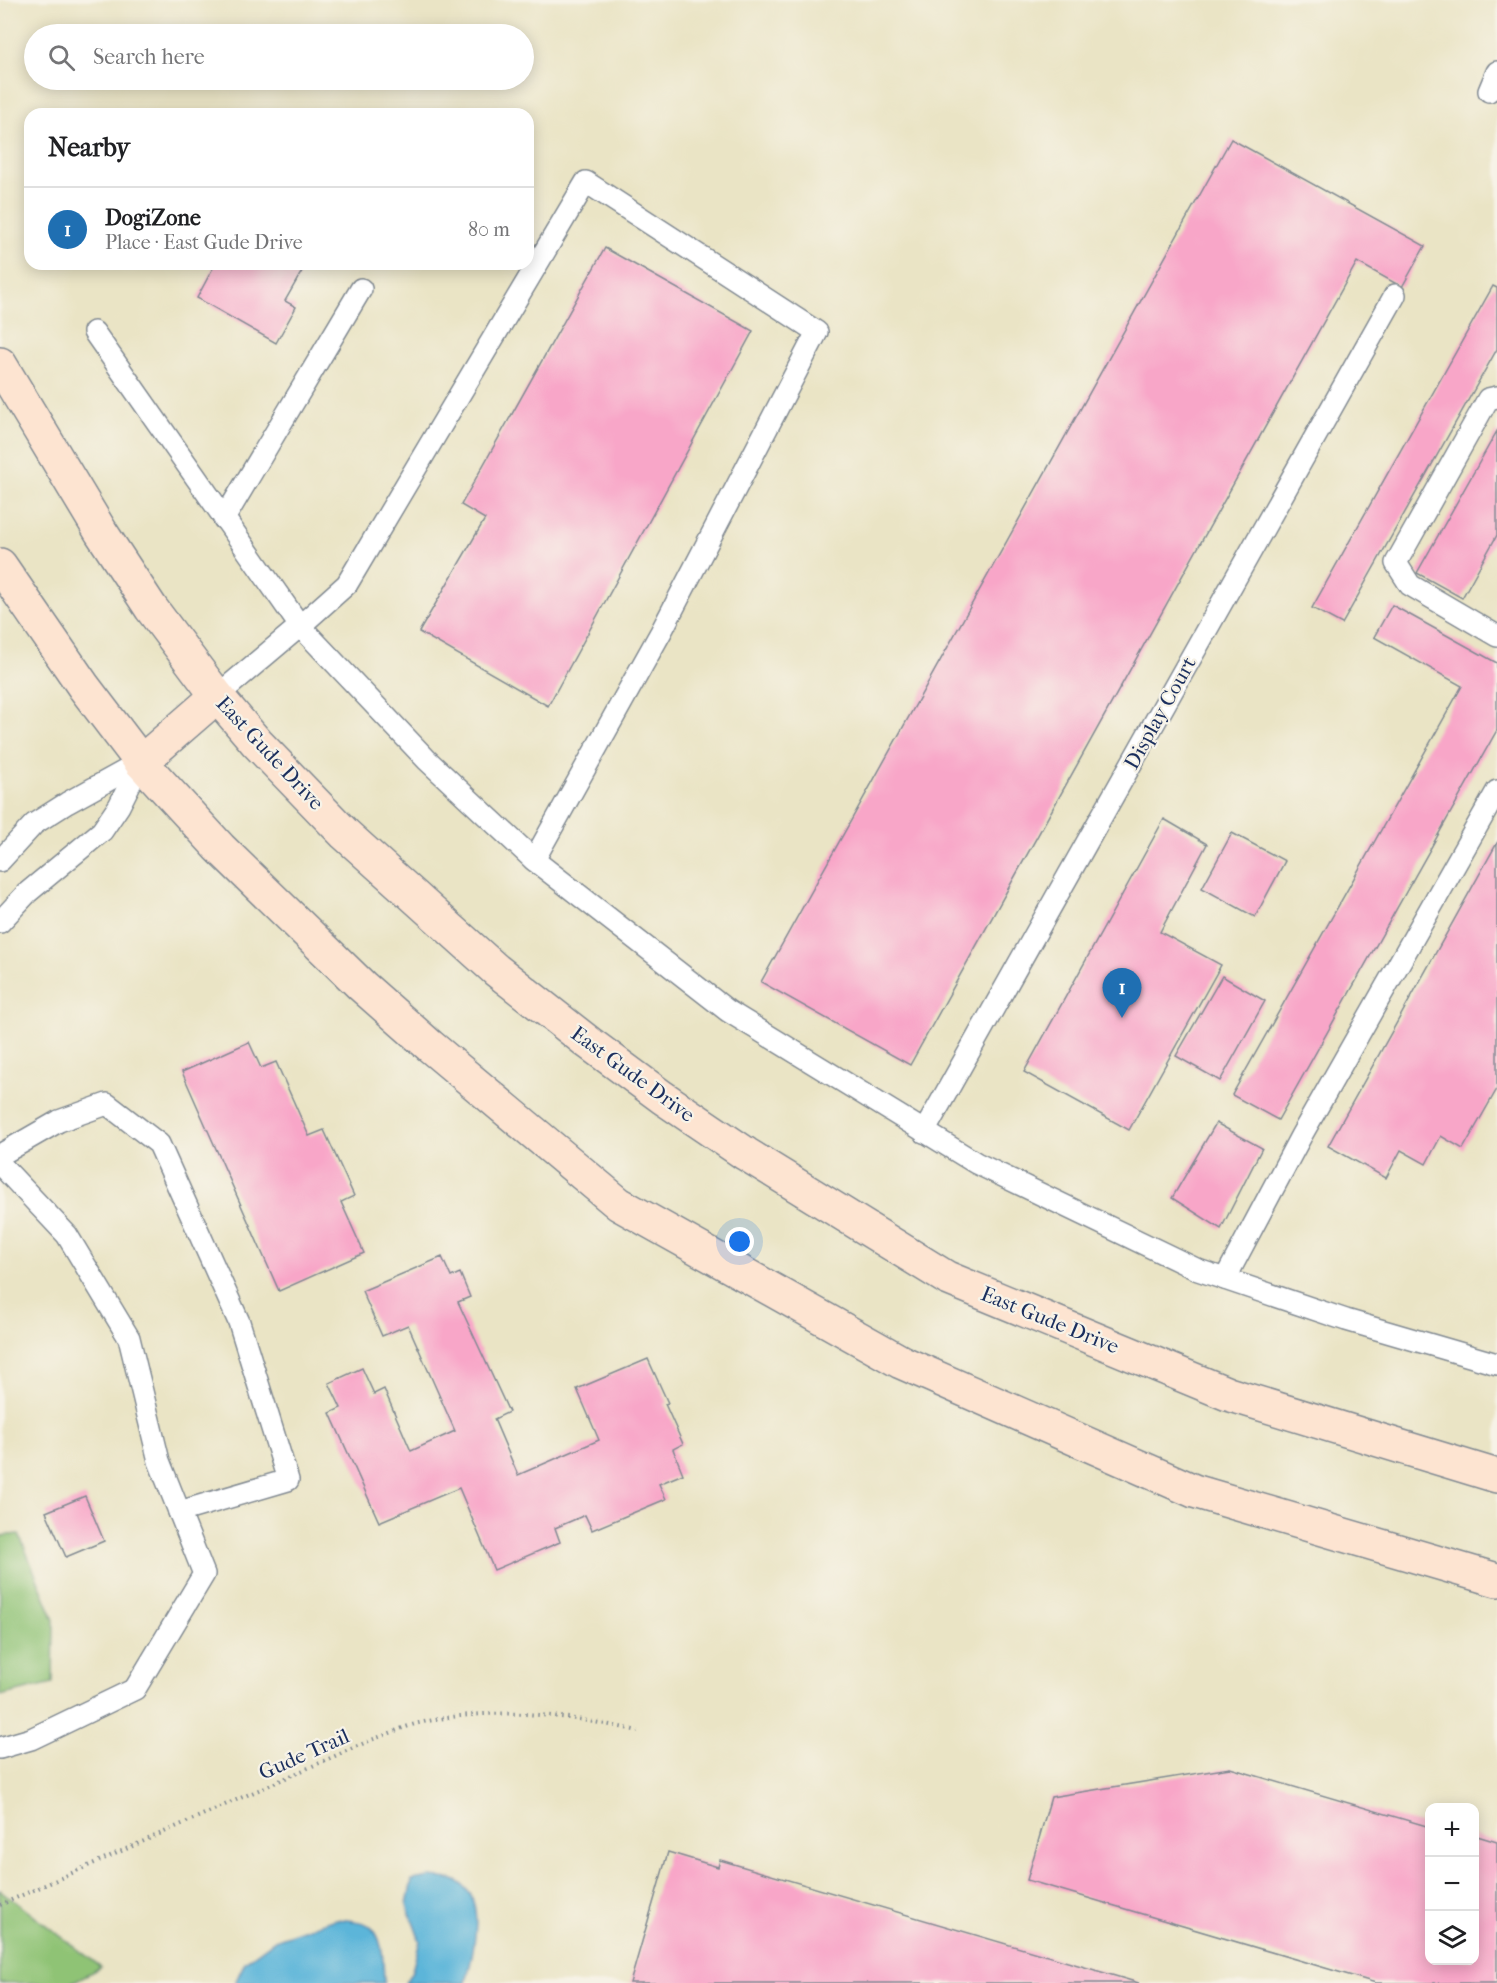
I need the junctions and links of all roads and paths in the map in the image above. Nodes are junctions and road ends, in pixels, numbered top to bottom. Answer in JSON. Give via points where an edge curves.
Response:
{"nodes":[{"id":1,"x":534,"y":269,"type":"edge"},
{"id":2,"x":534,"y":270,"type":"edge"},
{"id":3,"x":361,"y":289,"type":"dead end"},
{"id":4,"x":1395,"y":295,"type":"dead end"},
{"id":5,"x":94,"y":332,"type":"dead end"},
{"id":6,"x":0,"y":364,"type":"edge"},
{"id":7,"x":1497,"y":397,"type":"edge"},
{"id":8,"x":224,"y":519,"type":"junction"},
{"id":9,"x":0,"y":565,"type":"edge"},
{"id":10,"x":300,"y":626,"type":"junction"},
{"id":11,"x":1497,"y":636,"type":"edge"},
{"id":12,"x":217,"y":696,"type":"junction"},
{"id":13,"x":141,"y":762,"type":"junction"},
{"id":14,"x":1497,"y":791,"type":"edge"},
{"id":15,"x":534,"y":860,"type":"junction"},
{"id":16,"x":0,"y":861,"type":"edge"},
{"id":17,"x":0,"y":922,"type":"edge"},
{"id":18,"x":924,"y":1132,"type":"junction"},
{"id":19,"x":0,"y":1155,"type":"edge"},
{"id":20,"x":0,"y":1164,"type":"edge"},
{"id":21,"x":1225,"y":1279,"type":"junction"},
{"id":22,"x":1497,"y":1364,"type":"edge"},
{"id":23,"x":1497,"y":1476,"type":"edge"},
{"id":24,"x":179,"y":1512,"type":"junction"},
{"id":25,"x":1497,"y":1580,"type":"edge"},
{"id":26,"x":638,"y":1731,"type":"dead end"},
{"id":27,"x":0,"y":1749,"type":"edge"},
{"id":28,"x":0,"y":1905,"type":"edge"}],
"edges":[{"from":1,"to":15,"type":"lane","via":[[586,182],[817,332],[662,632]]},
{"from":2,"to":10,"type":"lane","via":[[347,584]]},
{"from":3,"to":8,"type":"lane"},
{"from":4,"to":18,"type":"lane","name":"Display Court"},
{"from":5,"to":8,"type":"lane"},
{"from":6,"to":12,"type":"main road","name":"East Gude Drive","via":[[101,532],[151,608]]},
{"from":7,"to":11,"type":"lane","via":[[1488,399],[1396,563],[1410,585]]},
{"from":8,"to":10,"type":"lane"},
{"from":9,"to":13,"type":"main road"},
{"from":10,"to":12,"type":"lane"},
{"from":10,"to":15,"type":"lane","via":[[427,760]]},
{"from":12,"to":13,"type":"main road"},
{"from":12,"to":23,"type":"main road","name":"East Gude Drive","via":[[345,834],[496,970],[662,1097],[746,1154],[947,1278],[1228,1394]]},
{"from":13,"to":16,"type":"lane","via":[[34,824]]},
{"from":13,"to":17,"type":"lane","via":[[102,831],[27,893]]},
{"from":13,"to":25,"type":"main road","via":[[220,848],[362,986],[620,1204],[901,1362],[1194,1491]]},
{"from":14,"to":21,"type":"lane","via":[[1301,1136]]},
{"from":15,"to":18,"type":"lane","via":[[728,1011]]},
{"from":18,"to":21,"type":"lane","via":[[976,1163],[1198,1270]]},
{"from":19,"to":24,"type":"lane","via":[[59,1120],[107,1104],[159,1144],[239,1322],[288,1480]]},
{"from":20,"to":24,"type":"lane","via":[[67,1235],[129,1338],[159,1461]]},
{"from":21,"to":22,"type":"lane","via":[[1346,1320]]},
{"from":24,"to":27,"type":"lane","via":[[204,1574],[135,1689],[31,1739]]},
{"from":26,"to":28,"type":"path","name":"Gude Trail","via":[[531,1713],[465,1716],[418,1724],[371,1740]]}]}
